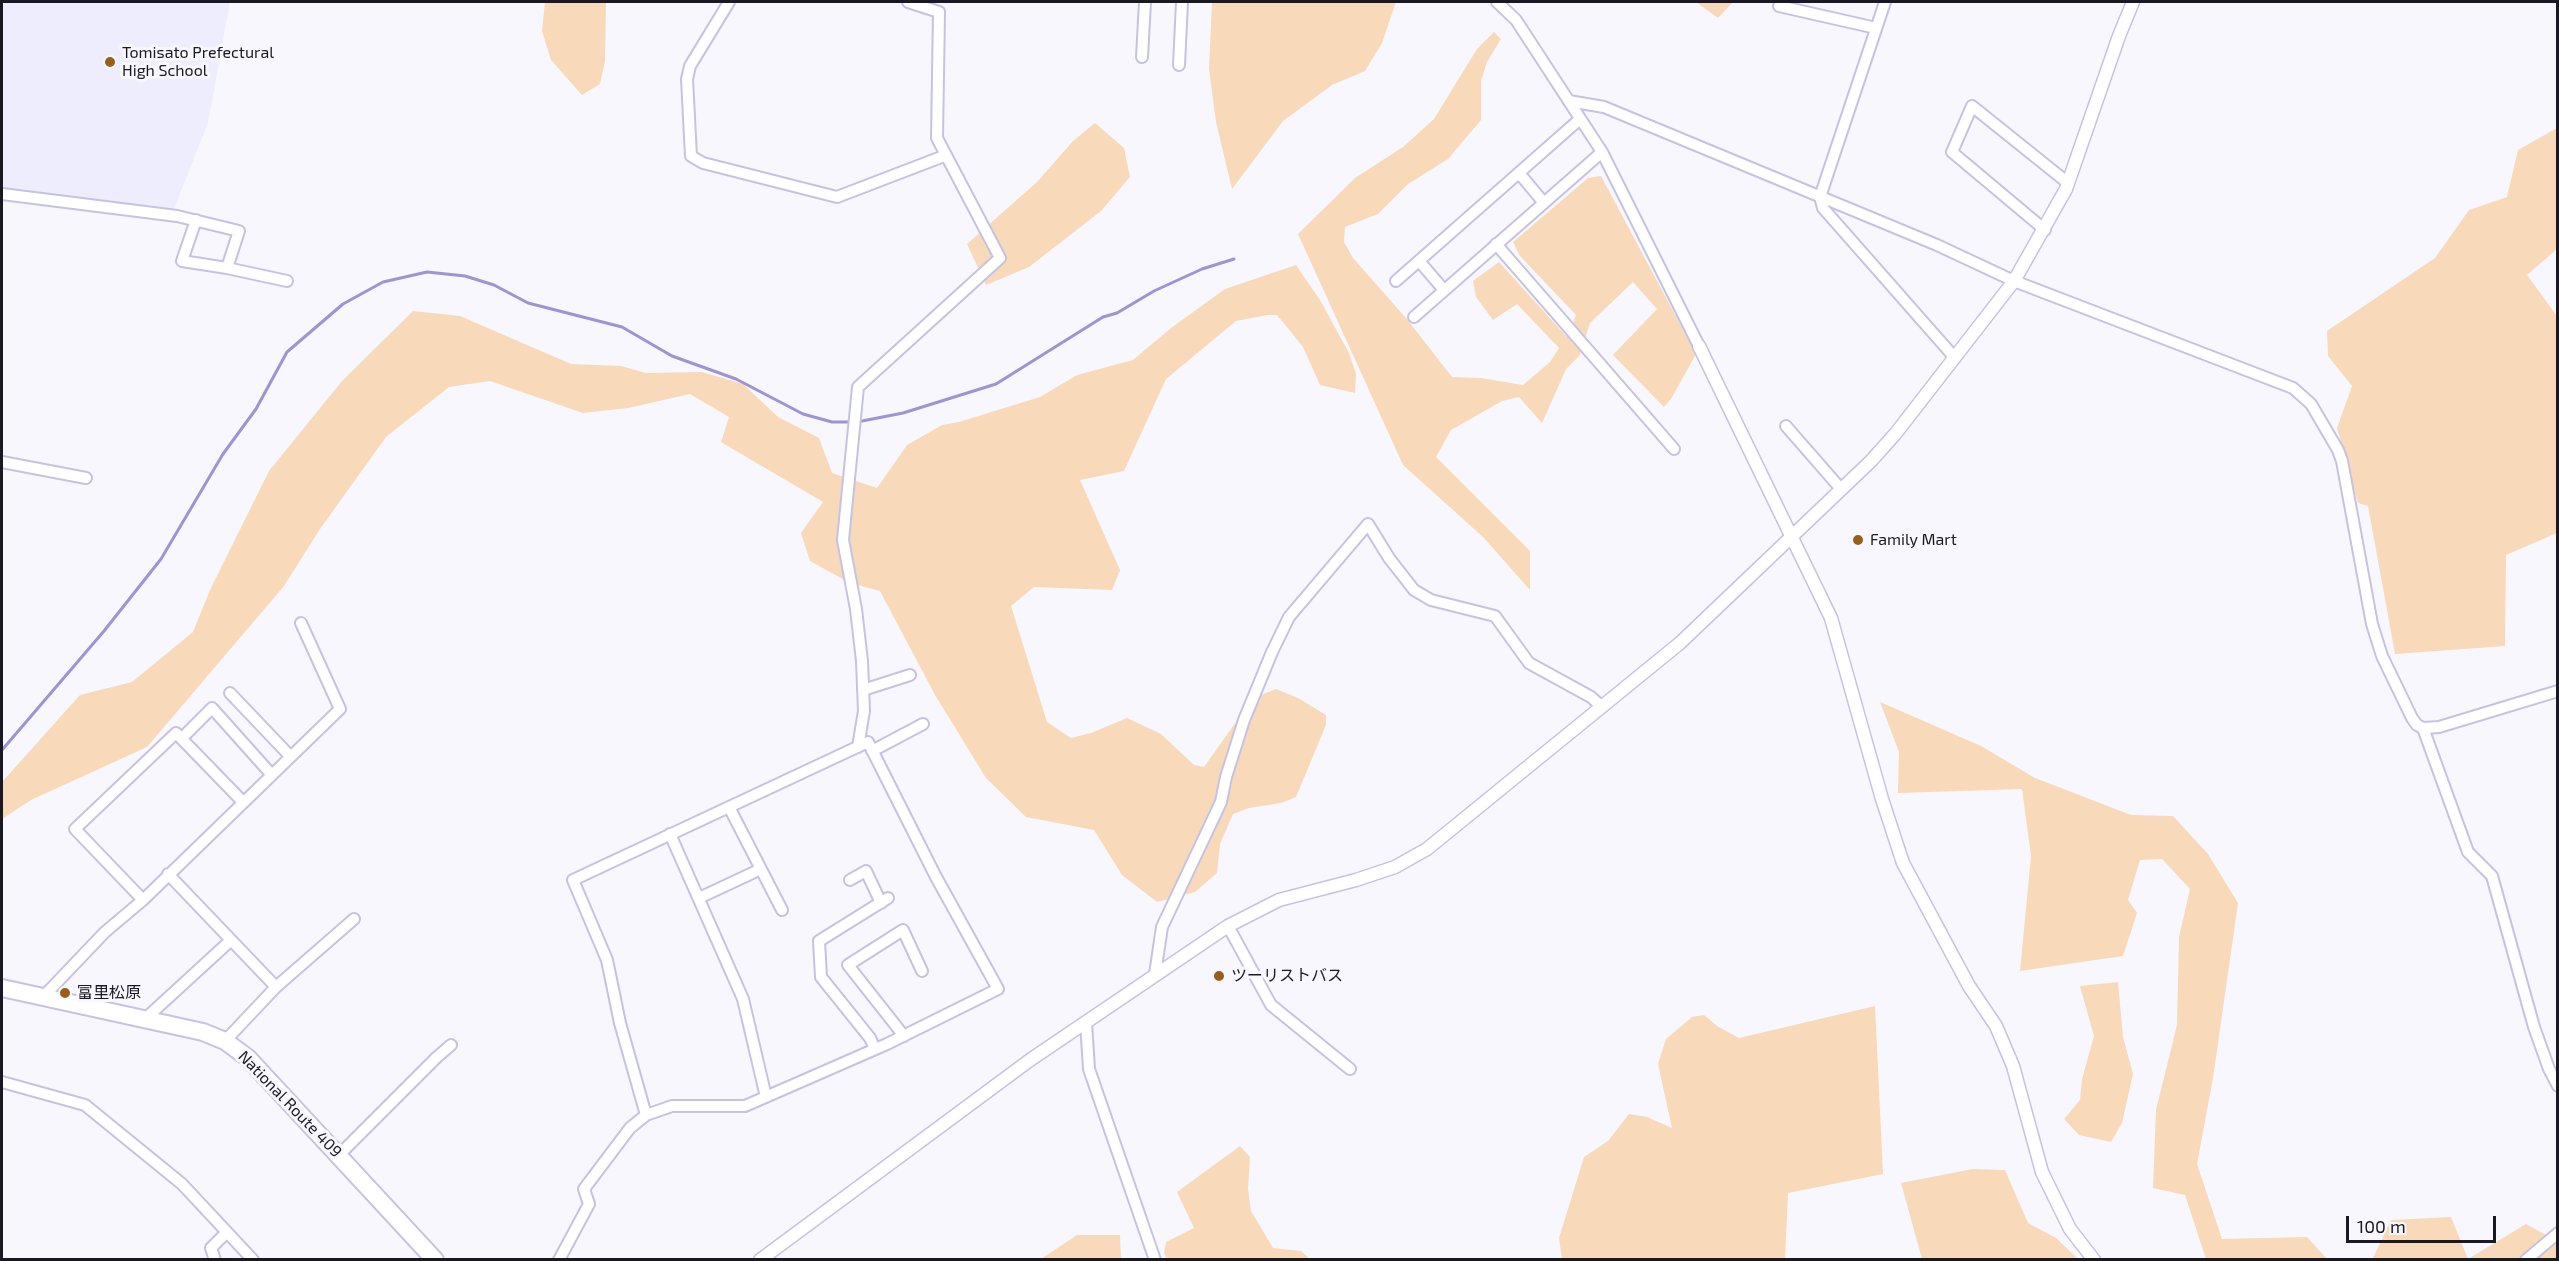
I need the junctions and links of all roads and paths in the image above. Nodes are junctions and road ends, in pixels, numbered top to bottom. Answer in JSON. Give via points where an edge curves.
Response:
{"nodes":[{"id":1,"x":729,"y":2,"type":"edge"},
{"id":2,"x":908,"y":2,"type":"edge"},
{"id":3,"x":1145,"y":2,"type":"edge"},
{"id":4,"x":1182,"y":2,"type":"edge"},
{"id":5,"x":1497,"y":2,"type":"edge"},
{"id":6,"x":1885,"y":2,"type":"edge"},
{"id":7,"x":2133,"y":2,"type":"edge"},
{"id":8,"x":1779,"y":6,"type":"dead end"},
{"id":9,"x":1876,"y":28,"type":"junction"},
{"id":10,"x":1142,"y":57,"type":"dead end"},
{"id":11,"x":1179,"y":65,"type":"dead end"},
{"id":12,"x":1569,"y":101,"type":"junction"},
{"id":13,"x":1580,"y":119,"type":"junction"},
{"id":14,"x":1602,"y":152,"type":"junction"},
{"id":15,"x":944,"y":156,"type":"junction"},
{"id":16,"x":1518,"y":173,"type":"junction"},
{"id":17,"x":2068,"y":183,"type":"junction"},
{"id":18,"x":2,"y":194,"type":"edge"},
{"id":19,"x":1821,"y":197,"type":"junction"},
{"id":20,"x":1544,"y":203,"type":"junction"},
{"id":21,"x":196,"y":220,"type":"junction"},
{"id":22,"x":2045,"y":230,"type":"junction"},
{"id":23,"x":1496,"y":244,"type":"junction"},
{"id":24,"x":1419,"y":261,"type":"junction"},
{"id":25,"x":227,"y":268,"type":"junction"},
{"id":26,"x":287,"y":281,"type":"dead end"},
{"id":27,"x":1396,"y":281,"type":"dead end"},
{"id":28,"x":2014,"y":281,"type":"junction"},
{"id":29,"x":1444,"y":290,"type":"junction"},
{"id":30,"x":1414,"y":317,"type":"dead end"},
{"id":31,"x":1699,"y":346,"type":"joint"},
{"id":32,"x":1954,"y":358,"type":"junction"},
{"id":33,"x":1786,"y":426,"type":"dead end"},
{"id":34,"x":1674,"y":449,"type":"dead end"},
{"id":35,"x":2,"y":462,"type":"edge"},
{"id":36,"x":86,"y":478,"type":"dead end"},
{"id":37,"x":1841,"y":489,"type":"junction"},
{"id":38,"x":1792,"y":537,"type":"junction"},
{"id":39,"x":301,"y":623,"type":"dead end"},
{"id":40,"x":909,"y":675,"type":"dead end"},
{"id":41,"x":863,"y":690,"type":"junction"},
{"id":42,"x":2558,"y":691,"type":"edge"},
{"id":43,"x":230,"y":693,"type":"dead end"},
{"id":44,"x":1602,"y":707,"type":"junction"},
{"id":45,"x":923,"y":724,"type":"dead end"},
{"id":46,"x":2423,"y":728,"type":"junction"},
{"id":47,"x":182,"y":738,"type":"junction"},
{"id":48,"x":858,"y":747,"type":"junction"},
{"id":49,"x":872,"y":751,"type":"junction"},
{"id":50,"x":290,"y":756,"type":"junction"},
{"id":51,"x":272,"y":774,"type":"junction"},
{"id":52,"x":243,"y":802,"type":"junction"},
{"id":53,"x":729,"y":807,"type":"junction"},
{"id":54,"x":670,"y":834,"type":"junction"},
{"id":55,"x":761,"y":870,"type":"junction"},
{"id":56,"x":168,"y":874,"type":"junction"},
{"id":57,"x":850,"y":880,"type":"dead end"},
{"id":58,"x":699,"y":898,"type":"junction"},
{"id":59,"x":143,"y":900,"type":"junction"},
{"id":60,"x":782,"y":910,"type":"dead end"},
{"id":61,"x":354,"y":919,"type":"dead end"},
{"id":62,"x":1227,"y":926,"type":"junction"},
{"id":63,"x":230,"y":941,"type":"junction"},
{"id":64,"x":922,"y":971,"type":"dead end"},
{"id":65,"x":1155,"y":974,"type":"junction"},
{"id":66,"x":276,"y":987,"type":"junction"},
{"id":67,"x":2,"y":988,"type":"edge"},
{"id":68,"x":43,"y":997,"type":"junction"},
{"id":69,"x":146,"y":1019,"type":"junction"},
{"id":70,"x":1086,"y":1022,"type":"junction"},
{"id":71,"x":904,"y":1036,"type":"junction"},
{"id":72,"x":225,"y":1041,"type":"junction"},
{"id":73,"x":451,"y":1045,"type":"dead end"},
{"id":74,"x":875,"y":1049,"type":"junction"},
{"id":75,"x":1350,"y":1069,"type":"dead end"},
{"id":76,"x":2,"y":1082,"type":"edge"},
{"id":77,"x":2558,"y":1086,"type":"edge"},
{"id":78,"x":766,"y":1097,"type":"junction"},
{"id":79,"x":646,"y":1114,"type":"junction"},
{"id":80,"x":339,"y":1155,"type":"junction"},
{"id":81,"x":227,"y":1232,"type":"junction"},
{"id":82,"x":2558,"y":1233,"type":"edge"},
{"id":83,"x":215,"y":1260,"type":"edge"},
{"id":84,"x":253,"y":1260,"type":"edge"},
{"id":85,"x":435,"y":1260,"type":"edge"},
{"id":86,"x":559,"y":1260,"type":"edge"},
{"id":87,"x":760,"y":1260,"type":"edge"},
{"id":88,"x":1155,"y":1260,"type":"edge"},
{"id":89,"x":2094,"y":1260,"type":"edge"},
{"id":90,"x":2526,"y":1260,"type":"edge"}],
"edges":[{"from":1,"to":15,"type":"street","via":[[690,66],[687,79],[691,156],[703,163],[837,197]]},
{"from":2,"to":15,"type":"street","via":[[939,12],[937,138]]},
{"from":3,"to":10,"type":"street"},
{"from":4,"to":11,"type":"street"},
{"from":5,"to":12,"type":"street","via":[[1516,20]]},
{"from":6,"to":9,"type":"street"},
{"from":7,"to":17,"type":"street"},
{"from":8,"to":9,"type":"street"},
{"from":9,"to":19,"type":"street"},
{"from":12,"to":13,"type":"street"},
{"from":12,"to":19,"type":"street","via":[[1604,106]]},
{"from":13,"to":14,"type":"street"},
{"from":13,"to":16,"type":"street"},
{"from":14,"to":20,"type":"street"},
{"from":14,"to":31,"type":"street"},
{"from":15,"to":41,"type":"street","via":[[1000,258],[858,387],[843,540],[856,609]]},
{"from":16,"to":20,"type":"street"},
{"from":16,"to":24,"type":"street"},
{"from":17,"to":22,"type":"street"},
{"from":17,"to":22,"type":"street","via":[[1972,106],[1952,152]]},
{"from":18,"to":21,"type":"street"},
{"from":19,"to":28,"type":"street"},
{"from":19,"to":32,"type":"street","via":[[1823,208]]},
{"from":20,"to":23,"type":"street"},
{"from":21,"to":25,"type":"street","via":[[239,231]]},
{"from":21,"to":25,"type":"street","via":[[182,261]]},
{"from":22,"to":28,"type":"street"},
{"from":23,"to":29,"type":"street"},
{"from":23,"to":34,"type":"street"},
{"from":24,"to":27,"type":"street"},
{"from":24,"to":29,"type":"street"},
{"from":25,"to":26,"type":"street"},
{"from":28,"to":32,"type":"street"},
{"from":28,"to":46,"type":"street","via":[[2284,384],[2303,395],[2327,430],[2342,462],[2372,624],[2382,656],[2412,718]]},
{"from":29,"to":30,"type":"street"},
{"from":31,"to":38,"type":"street"},
{"from":32,"to":37,"type":"street","via":[[1896,433]]},
{"from":33,"to":37,"type":"street"},
{"from":35,"to":36,"type":"street"},
{"from":37,"to":38,"type":"street"},
{"from":38,"to":44,"type":"street","via":[[1680,643]]},
{"from":38,"to":89,"type":"street","via":[[1831,618],[1903,863],[1969,986],[1996,1026],[2013,1066],[2042,1172],[2070,1229]]},
{"from":39,"to":50,"type":"street","via":[[340,709]]},
{"from":40,"to":41,"type":"street"},
{"from":41,"to":48,"type":"street"},
{"from":42,"to":46,"type":"street","via":[[2439,727]]},
{"from":43,"to":50,"type":"street"},
{"from":44,"to":62,"type":"street","via":[[1419,853],[1395,867],[1279,900]]},
{"from":44,"to":65,"type":"street","via":[[1529,663],[1495,616],[1431,600],[1414,590],[1368,524],[1289,617],[1272,652],[1244,720],[1221,802],[1162,927]]},
{"from":45,"to":49,"type":"street"},
{"from":46,"to":77,"type":"street","via":[[2468,852],[2492,876],[2534,1027]]},
{"from":47,"to":51,"type":"street","via":[[212,708]]},
{"from":47,"to":52,"type":"street"},
{"from":47,"to":59,"type":"street","via":[[176,733],[75,829]]},
{"from":48,"to":49,"type":"street","via":[[868,742]]},
{"from":48,"to":53,"type":"street"},
{"from":49,"to":71,"type":"street","via":[[998,989]]},
{"from":50,"to":51,"type":"street"},
{"from":51,"to":52,"type":"street"},
{"from":52,"to":56,"type":"street"},
{"from":53,"to":54,"type":"street"},
{"from":53,"to":55,"type":"street"},
{"from":54,"to":58,"type":"street"},
{"from":54,"to":79,"type":"street","via":[[573,880],[607,960]]},
{"from":55,"to":58,"type":"street"},
{"from":55,"to":60,"type":"street"},
{"from":56,"to":59,"type":"street"},
{"from":56,"to":63,"type":"street"},
{"from":57,"to":74,"type":"street","via":[[866,871],[884,900],[819,941],[821,978]]},
{"from":58,"to":78,"type":"street","via":[[743,999]]},
{"from":59,"to":68,"type":"street","via":[[105,932]]},
{"from":61,"to":66,"type":"street"},
{"from":62,"to":65,"type":"street"},
{"from":62,"to":75,"type":"street","via":[[1271,1005]]},
{"from":63,"to":66,"type":"street"},
{"from":63,"to":69,"type":"street"},
{"from":64,"to":71,"type":"street","via":[[903,930],[848,965]]},
{"from":65,"to":70,"type":"street"},
{"from":66,"to":72,"type":"street"},
{"from":67,"to":68,"type":"highway","name":"National Route 409"},
{"from":68,"to":69,"type":"highway","name":"National Route 409"},
{"from":69,"to":72,"type":"highway","name":"National Route 409"},
{"from":70,"to":87,"type":"street"},
{"from":70,"to":88,"type":"street","via":[[1089,1069]]},
{"from":71,"to":74,"type":"street"},
{"from":72,"to":80,"type":"highway","name":"National Route 409","via":[[248,1058]]},
{"from":73,"to":80,"type":"street"},
{"from":74,"to":78,"type":"street"},
{"from":76,"to":81,"type":"street","via":[[85,1105],[182,1184]]},
{"from":78,"to":79,"type":"street","via":[[745,1106],[672,1106]]},
{"from":79,"to":86,"type":"street","via":[[630,1128],[584,1189],[589,1204]]},
{"from":80,"to":85,"type":"highway","name":"National Route 409"},
{"from":81,"to":83,"type":"street","via":[[212,1248]]},
{"from":81,"to":84,"type":"street"},
{"from":82,"to":90,"type":"street"}]}
